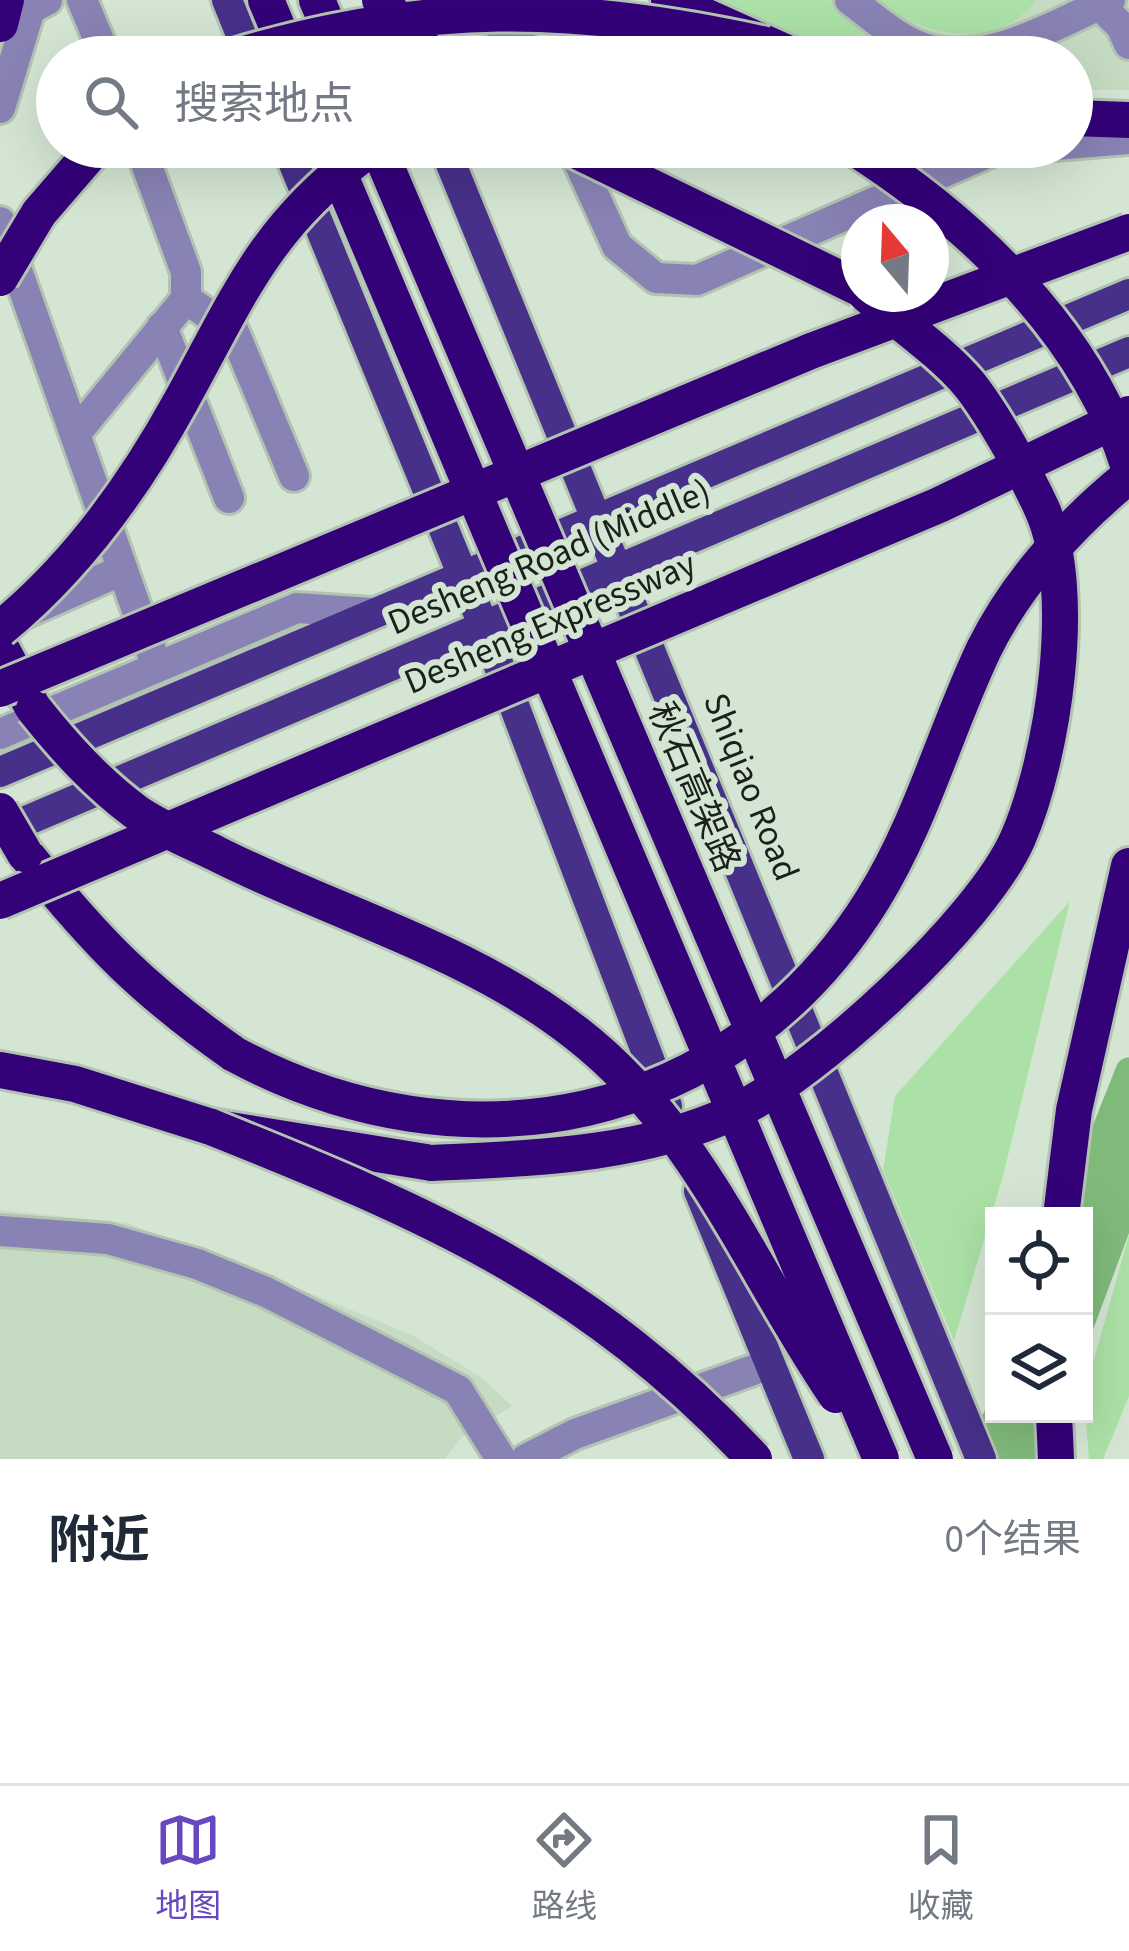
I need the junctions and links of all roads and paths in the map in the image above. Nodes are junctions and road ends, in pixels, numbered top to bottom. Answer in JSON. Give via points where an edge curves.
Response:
{"nodes":[{"id":1,"x":6,"y":0,"type":"edge"},
{"id":2,"x":47,"y":0,"type":"edge"},
{"id":3,"x":82,"y":0,"type":"edge"},
{"id":4,"x":227,"y":0,"type":"edge"},
{"id":5,"x":266,"y":0,"type":"edge"},
{"id":6,"x":317,"y":0,"type":"edge"},
{"id":7,"x":381,"y":0,"type":"edge"},
{"id":8,"x":544,"y":0,"type":"edge"},
{"id":9,"x":669,"y":0,"type":"edge"},
{"id":10,"x":850,"y":0,"type":"edge"},
{"id":11,"x":1101,"y":2,"type":"edge"},
{"id":12,"x":0,"y":24,"type":"edge"},
{"id":13,"x":97,"y":36,"type":"edge"},
{"id":14,"x":242,"y":36,"type":"edge"},
{"id":15,"x":281,"y":36,"type":"edge"},
{"id":16,"x":285,"y":36,"type":"edge"},
{"id":17,"x":332,"y":36,"type":"edge"},
{"id":18,"x":397,"y":36,"type":"edge"},
{"id":19,"x":414,"y":36,"type":"edge"},
{"id":20,"x":528,"y":36,"type":"edge"},
{"id":21,"x":715,"y":36,"type":"edge"},
{"id":22,"x":748,"y":36,"type":"edge"},
{"id":23,"x":908,"y":36,"type":"edge"},
{"id":24,"x":1024,"y":36,"type":"edge"},
{"id":25,"x":1129,"y":44,"type":"edge"},
{"id":26,"x":0,"y":108,"type":"edge"},
{"id":27,"x":1093,"y":119,"type":"edge"},
{"id":28,"x":1129,"y":120,"type":"edge"},
{"id":29,"x":1129,"y":140,"type":"edge"},
{"id":30,"x":1093,"y":143,"type":"edge"},
{"id":31,"x":78,"y":168,"type":"edge"},
{"id":32,"x":148,"y":168,"type":"edge"},
{"id":33,"x":296,"y":168,"type":"edge"},
{"id":34,"x":337,"y":168,"type":"edge"},
{"id":35,"x":345,"y":168,"type":"edge"},
{"id":36,"x":384,"y":168,"type":"edge"},
{"id":37,"x":453,"y":168,"type":"edge"},
{"id":38,"x":581,"y":168,"type":"edge"},
{"id":39,"x":614,"y":168,"type":"edge"},
{"id":40,"x":883,"y":168,"type":"edge"},
{"id":41,"x":953,"y":168,"type":"edge"},
{"id":42,"x":1129,"y":232,"type":"edge"},
{"id":43,"x":2,"y":250,"type":"edge"},
{"id":44,"x":841,"y":278,"type":"edge"},
{"id":45,"x":1129,"y":294,"type":"edge"},
{"id":46,"x":186,"y":299,"type":"junction"},
{"id":47,"x":887,"y":312,"type":"edge"},
{"id":48,"x":163,"y":327,"type":"junction"},
{"id":49,"x":1129,"y":352,"type":"edge"},
{"id":50,"x":1129,"y":414,"type":"edge"},
{"id":51,"x":76,"y":433,"type":"junction"},
{"id":52,"x":1129,"y":472,"type":"edge"},
{"id":53,"x":294,"y":476,"type":"dead end"},
{"id":54,"x":229,"y":498,"type":"dead end"},
{"id":55,"x":599,"y":517,"type":"junction"},
{"id":56,"x":621,"y":569,"type":"junction"},
{"id":57,"x":120,"y":572,"type":"junction"},
{"id":58,"x":462,"y":576,"type":"junction"},
{"id":59,"x":371,"y":613,"type":"junction"},
{"id":60,"x":0,"y":626,"type":"edge"},
{"id":61,"x":484,"y":627,"type":"junction"},
{"id":62,"x":0,"y":646,"type":"edge"},
{"id":63,"x":158,"y":667,"type":"junction"},
{"id":64,"x":0,"y":689,"type":"edge"},
{"id":65,"x":0,"y":734,"type":"edge"},
{"id":66,"x":0,"y":772,"type":"edge"},
{"id":67,"x":0,"y":811,"type":"edge"},
{"id":68,"x":0,"y":832,"type":"edge"},
{"id":69,"x":1129,"y":866,"type":"edge"},
{"id":70,"x":1126,"y":897,"type":"edge"},
{"id":71,"x":0,"y":901,"type":"edge"},
{"id":72,"x":0,"y":1070,"type":"edge"},
{"id":73,"x":211,"y":1127,"type":"junction"},
{"id":74,"x":1062,"y":1207,"type":"edge"},
{"id":75,"x":0,"y":1232,"type":"edge"},
{"id":76,"x":767,"y":1365,"type":"junction"},
{"id":77,"x":1055,"y":1423,"type":"edge"},
{"id":78,"x":501,"y":1459,"type":"edge"},
{"id":79,"x":526,"y":1459,"type":"edge"},
{"id":80,"x":754,"y":1459,"type":"edge"},
{"id":81,"x":809,"y":1459,"type":"edge"},
{"id":82,"x":880,"y":1459,"type":"edge"},
{"id":83,"x":935,"y":1459,"type":"edge"},
{"id":84,"x":981,"y":1459,"type":"edge"},
{"id":85,"x":1057,"y":1459,"type":"edge"}],
"edges":[{"from":1,"to":12,"type":"highway"},
{"from":2,"to":26,"type":"street","via":[[30,9]]},
{"from":3,"to":13,"type":"street"},
{"from":4,"to":14,"type":"main road"},
{"from":5,"to":15,"type":"highway"},
{"from":6,"to":17,"type":"highway"},
{"from":7,"to":18,"type":"main road"},
{"from":7,"to":19,"type":"highway","bridge":true},
{"from":8,"to":20,"type":"street"},
{"from":9,"to":22,"type":"highway","bridge":true},
{"from":10,"to":23,"type":"street"},
{"from":11,"to":24,"type":"street"},
{"from":11,"to":25,"type":"street"},
{"from":16,"to":21,"type":"highway","bridge":true,"via":[[363,13],[457,3],[586,7]]},
{"from":27,"to":28,"type":"highway"},
{"from":29,"to":30,"type":"street"},
{"from":31,"to":43,"type":"highway","bridge":true},
{"from":32,"to":46,"type":"street","via":[[186,272]]},
{"from":33,"to":58,"type":"main road"},
{"from":34,"to":82,"type":"highway","bridge":true},
{"from":35,"to":60,"type":"highway","bridge":true,"via":[[255,261],[179,406],[117,501],[51,587]]},
{"from":36,"to":83,"type":"highway","name":"秋石高架路","bridge":true},
{"from":37,"to":55,"type":"main road","name":"Shiqiao Road"},
{"from":38,"to":41,"type":"street","via":[[617,246],[656,278],[697,280]]},
{"from":39,"to":44,"type":"highway","bridge":true},
{"from":40,"to":52,"type":"highway","bridge":true,"via":[[942,209],[1027,294],[1097,395]]},
{"from":42,"to":64,"type":"highway","bridge":true,"via":[[811,351]]},
{"from":43,"to":51,"type":"street"},
{"from":45,"to":55,"type":"main road","name":"Desheng Road (Middle)"},
{"from":46,"to":48,"type":"street"},
{"from":46,"to":53,"type":"street","via":[[234,332]]},
{"from":47,"to":73,"type":"highway","bridge":true,"via":[[969,384],[1044,513],[1062,615],[1052,720],[1018,840],[940,946],[850,1032],[734,1112],[591,1155],[431,1162]]},
{"from":48,"to":51,"type":"street"},
{"from":48,"to":54,"type":"street"},
{"from":49,"to":56,"type":"main road","name":"Desheng Road (Middle)"},
{"from":50,"to":71,"type":"highway","name":"Desheng Expressway","bridge":true,"via":[[939,505]]},
{"from":51,"to":57,"type":"street"},
{"from":52,"to":67,"type":"highway","bridge":true,"via":[[1012,602],[984,649],[902,844],[837,952],[785,1006],[735,1042],[617,1100],[520,1121],[459,1122],[290,1084],[192,1024],[100,946]]},
{"from":55,"to":56,"type":"main road","name":"Shiqiao Road"},
{"from":55,"to":58,"type":"main road","name":"Desheng Road (Middle)"},
{"from":56,"to":61,"type":"main road","name":"Desheng Road (Middle)"},
{"from":56,"to":84,"type":"main road","name":"Shiqiao Road"},
{"from":57,"to":60,"type":"street"},
{"from":57,"to":63,"type":"street"},
{"from":58,"to":59,"type":"main road","name":"Desheng Road (Middle)"},
{"from":58,"to":61,"type":"main road"},
{"from":59,"to":63,"type":"street","via":[[297,608]]},
{"from":59,"to":66,"type":"main road","name":"Desheng Road (Middle)"},
{"from":61,"to":68,"type":"main road","name":"Desheng Road (Middle)","bridge":true},
{"from":61,"to":76,"type":"main road"},
{"from":62,"to":82,"type":"highway","bridge":true,"via":[[34,709],[80,766],[140,815],[484,975],[614,1066],[718,1192],[816,1366]]},
{"from":63,"to":65,"type":"street"},
{"from":69,"to":70,"type":"highway"},
{"from":70,"to":74,"type":"highway","via":[[1074,1110]]},
{"from":72,"to":73,"type":"highway","via":[[75,1084]]},
{"from":73,"to":80,"type":"highway","bridge":true,"via":[[447,1226],[572,1299],[706,1408]]},
{"from":75,"to":78,"type":"street","via":[[107,1238],[266,1292],[458,1390]]},
{"from":76,"to":79,"type":"street"},
{"from":76,"to":81,"type":"main road"},
{"from":77,"to":85,"type":"highway"}]}
